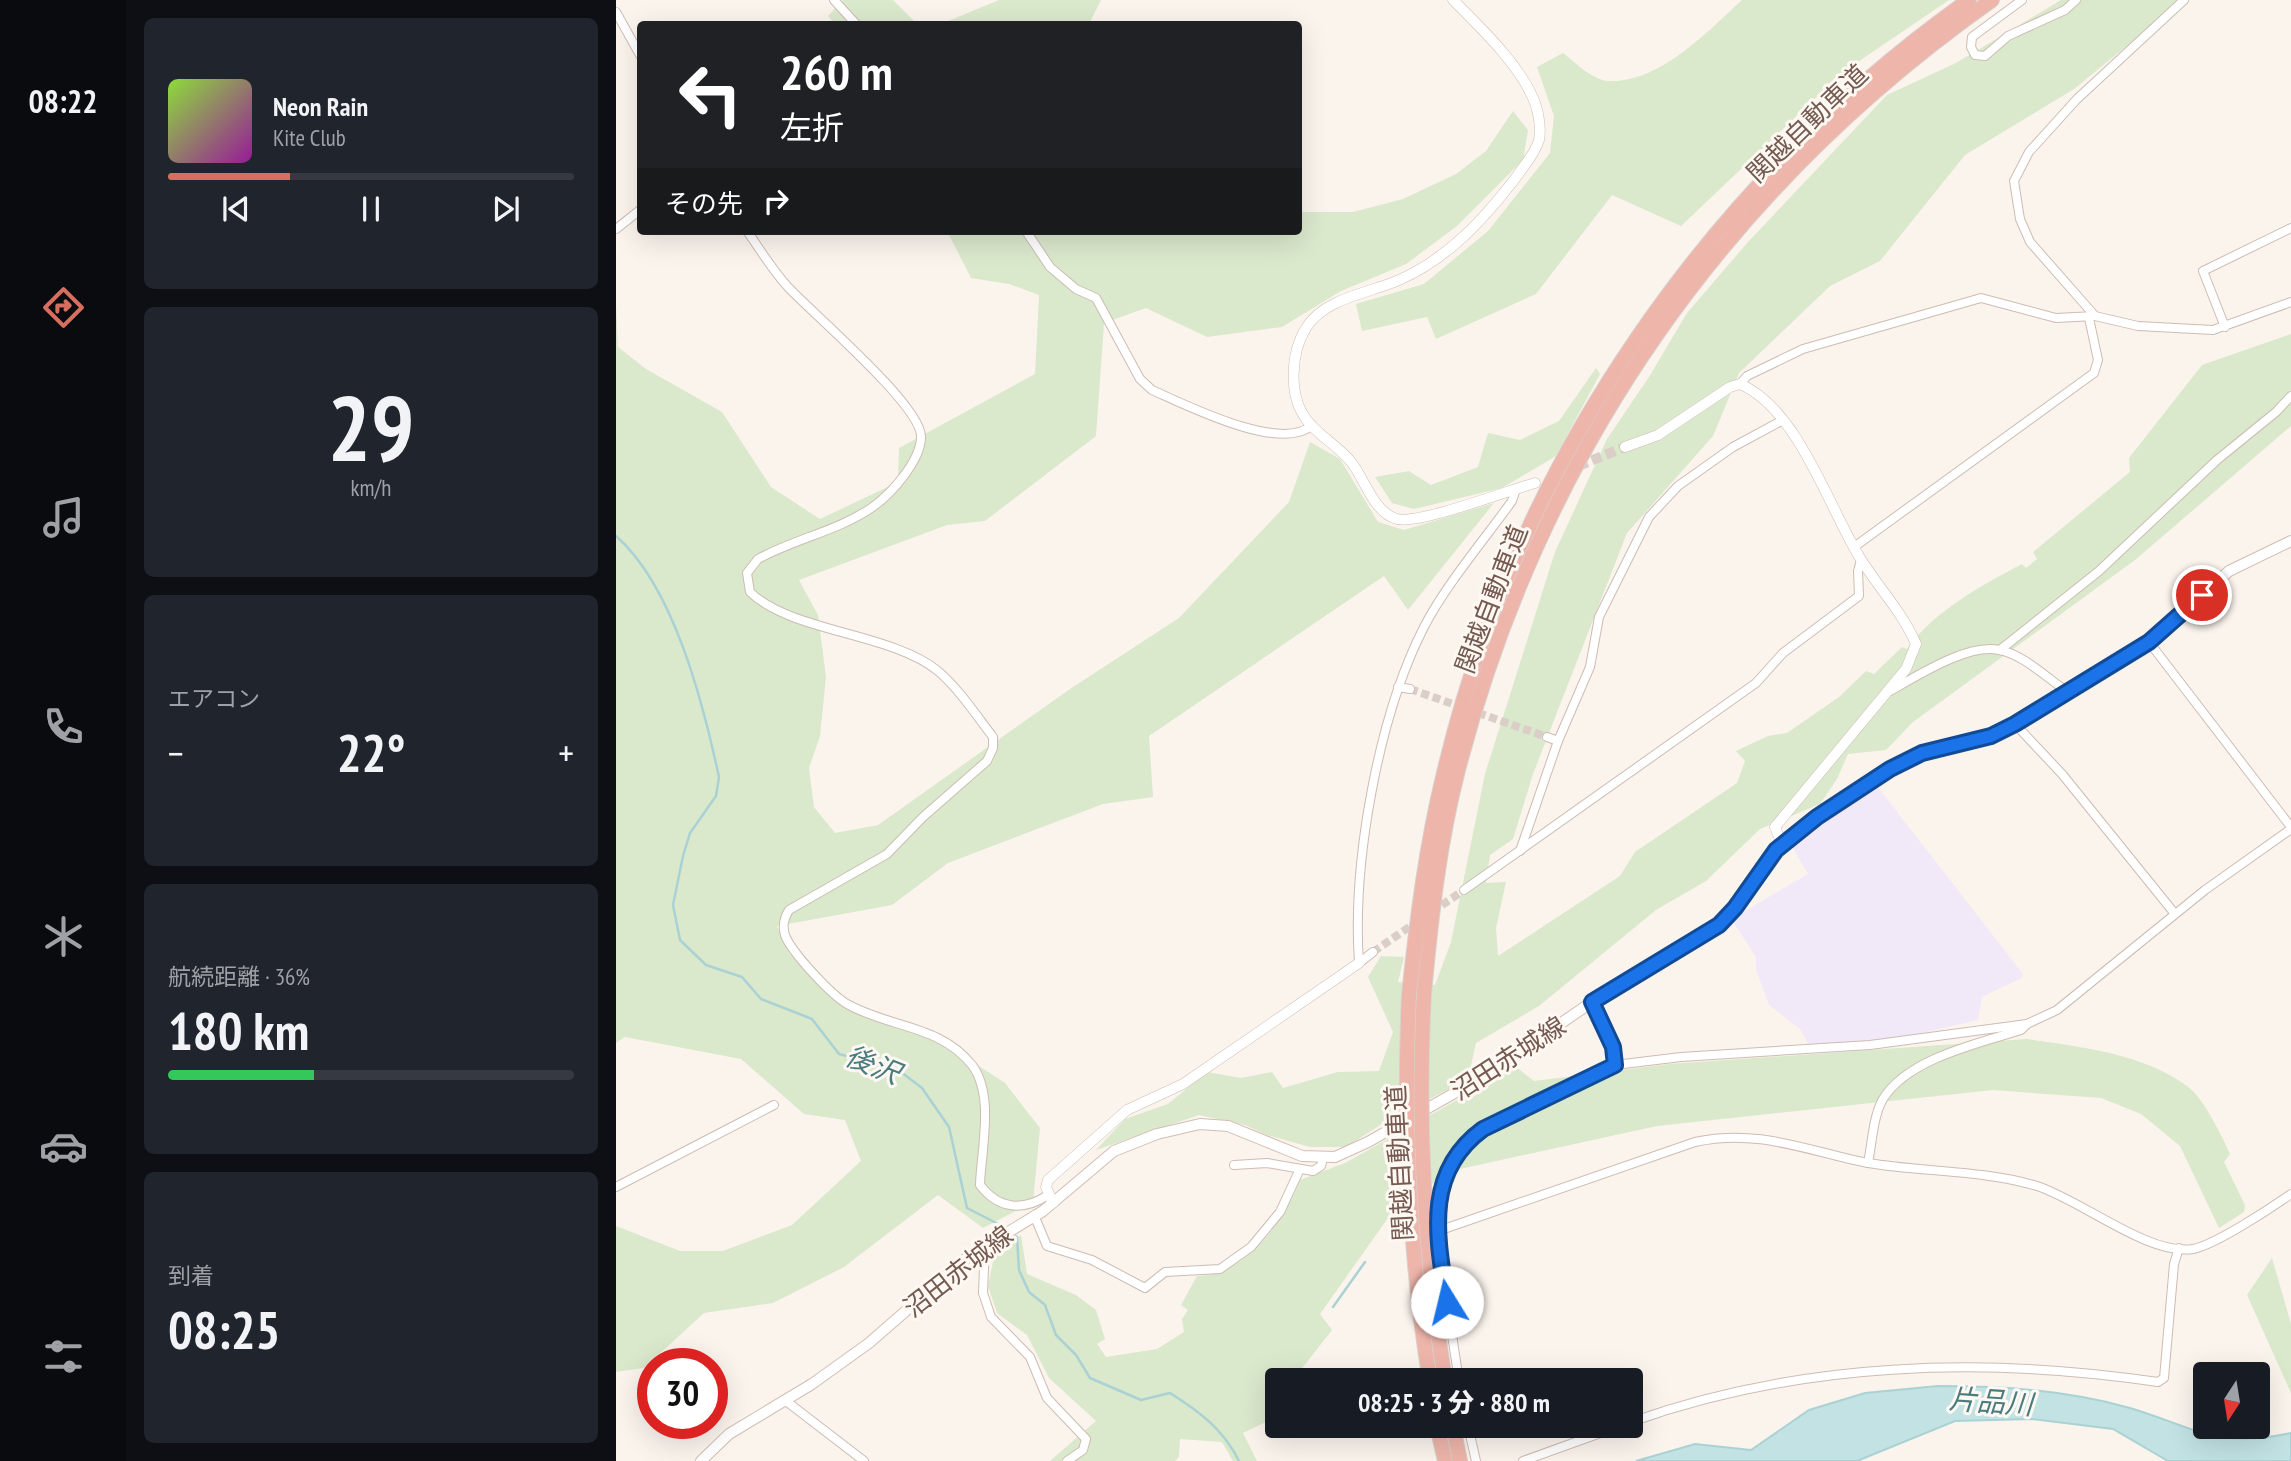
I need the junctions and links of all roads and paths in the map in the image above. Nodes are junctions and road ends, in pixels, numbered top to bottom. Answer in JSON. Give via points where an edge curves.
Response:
{"nodes":[{"id":1,"x":834,"y":0,"type":"edge"},
{"id":2,"x":1453,"y":0,"type":"edge"},
{"id":3,"x":1969,"y":0,"type":"edge"},
{"id":4,"x":1992,"y":0,"type":"edge"},
{"id":5,"x":2022,"y":0,"type":"edge"},
{"id":6,"x":2076,"y":0,"type":"edge"},
{"id":7,"x":2184,"y":0,"type":"edge"},
{"id":8,"x":616,"y":12,"type":"edge"},
{"id":9,"x":853,"y":21,"type":"edge"},
{"id":10,"x":637,"y":50,"type":"edge"},
{"id":11,"x":637,"y":212,"type":"edge"},
{"id":12,"x":2291,"y":228,"type":"edge"},
{"id":13,"x":616,"y":229,"type":"edge"},
{"id":14,"x":750,"y":235,"type":"edge"},
{"id":15,"x":1029,"y":235,"type":"edge"},
{"id":16,"x":2291,"y":302,"type":"edge"},
{"id":17,"x":2092,"y":317,"type":"junction"},
{"id":18,"x":2225,"y":327,"type":"junction"},
{"id":19,"x":1740,"y":384,"type":"junction"},
{"id":20,"x":2291,"y":396,"type":"edge"},
{"id":21,"x":1783,"y":420,"type":"junction"},
{"id":22,"x":1312,"y":425,"type":"junction"},
{"id":23,"x":1625,"y":447,"type":"tunnel mouth"},
{"id":24,"x":1535,"y":483,"type":"dead end"},
{"id":25,"x":1516,"y":489,"type":"junction"},
{"id":26,"x":2291,"y":541,"type":"edge"},
{"id":27,"x":1854,"y":547,"type":"junction"},
{"id":28,"x":1861,"y":560,"type":"junction"},
{"id":29,"x":2149,"y":642,"type":"junction"},
{"id":30,"x":2000,"y":650,"type":"junction"},
{"id":31,"x":1398,"y":687,"type":"junction"},
{"id":32,"x":1410,"y":689,"type":"tunnel mouth"},
{"id":33,"x":2068,"y":692,"type":"junction"},
{"id":34,"x":1882,"y":696,"type":"junction"},
{"id":35,"x":2015,"y":724,"type":"junction"},
{"id":36,"x":1547,"y":737,"type":"tunnel mouth"},
{"id":37,"x":1558,"y":741,"type":"junction"},
{"id":38,"x":2291,"y":828,"type":"edge"},
{"id":39,"x":1782,"y":844,"type":"junction"},
{"id":40,"x":1520,"y":851,"type":"junction"},
{"id":41,"x":1464,"y":890,"type":"tunnel mouth"},
{"id":42,"x":2175,"y":915,"type":"junction"},
{"id":43,"x":1373,"y":952,"type":"tunnel mouth"},
{"id":44,"x":1359,"y":963,"type":"junction"},
{"id":45,"x":1416,"y":994,"type":"junction"},
{"id":46,"x":1592,"y":1002,"type":"junction"},
{"id":47,"x":2027,"y":1024,"type":"junction"},
{"id":48,"x":1615,"y":1065,"type":"junction"},
{"id":49,"x":774,"y":1105,"type":"dead end"},
{"id":50,"x":1323,"y":1158,"type":"junction"},
{"id":51,"x":1868,"y":1163,"type":"junction"},
{"id":52,"x":1234,"y":1165,"type":"dead end"},
{"id":53,"x":1299,"y":1171,"type":"junction"},
{"id":54,"x":616,"y":1187,"type":"edge"},
{"id":55,"x":2291,"y":1194,"type":"edge"},
{"id":56,"x":1051,"y":1199,"type":"junction"},
{"id":57,"x":1029,"y":1218,"type":"junction"},
{"id":58,"x":1441,"y":1230,"type":"junction"},
{"id":59,"x":985,"y":1244,"type":"junction"},
{"id":60,"x":2179,"y":1248,"type":"junction"},
{"id":61,"x":1428,"y":1368,"type":"edge"},
{"id":62,"x":1443,"y":1368,"type":"edge"},
{"id":63,"x":1457,"y":1368,"type":"edge"},
{"id":64,"x":786,"y":1401,"type":"junction"},
{"id":65,"x":1643,"y":1418,"type":"edge"},
{"id":66,"x":1440,"y":1438,"type":"edge"},
{"id":67,"x":1456,"y":1438,"type":"edge"},
{"id":68,"x":1471,"y":1438,"type":"edge"},
{"id":69,"x":1587,"y":1438,"type":"edge"},
{"id":70,"x":701,"y":1461,"type":"edge"},
{"id":71,"x":864,"y":1461,"type":"edge"},
{"id":72,"x":1067,"y":1461,"type":"edge"},
{"id":73,"x":1445,"y":1461,"type":"edge"},
{"id":74,"x":1461,"y":1461,"type":"edge"},
{"id":75,"x":1476,"y":1461,"type":"edge"},
{"id":76,"x":1523,"y":1461,"type":"edge"}],
"edges":[{"from":1,"to":9,"type":"street"},
{"from":2,"to":22,"type":"street","via":[[1494,43],[1527,88],[1535,103],[1539,138],[1534,153],[1495,204],[1443,255],[1398,280],[1334,305],[1307,326],[1294,368],[1297,405]]},
{"from":3,"to":45,"type":"highway","name":"関越自動車道","via":[[1839,104],[1734,212],[1645,325],[1575,436],[1517,556],[1466,692],[1429,843]]},
{"from":4,"to":45,"type":"highway","name":"関越自動車道","via":[[1869,95],[1741,223],[1659,329],[1587,442],[1529,560],[1480,696],[1458,772]]},
{"from":5,"to":6,"type":"street","via":[[1972,37],[1976,55],[1985,56],[2008,36],[2065,10]]},
{"from":7,"to":17,"type":"street","via":[[2045,132],[2014,181],[2030,242]]},
{"from":8,"to":10,"type":"street"},
{"from":11,"to":13,"type":"street"},
{"from":12,"to":18,"type":"street","via":[[2203,271]]},
{"from":14,"to":56,"type":"street","via":[[785,284],[896,395],[922,438],[891,493],[871,508],[758,559],[747,573],[750,592],[785,613],[894,650],[937,670],[993,737],[987,761],[887,854],[789,910],[783,919],[785,935],[846,1004],[949,1041],[973,1067],[984,1106],[981,1185],[987,1194],[1016,1207]]},
{"from":15,"to":22,"type":"street","via":[[1050,267],[1076,289],[1096,298],[1140,379],[1152,390],[1248,429],[1286,433]]},
{"from":16,"to":18,"type":"street"},
{"from":17,"to":18,"type":"street","via":[[2150,327]]},
{"from":17,"to":19,"type":"street","via":[[2056,318],[1981,298],[1803,349],[1747,376]]},
{"from":17,"to":27,"type":"street","via":[[2098,360],[2094,373]]},
{"from":19,"to":21,"type":"street","via":[[1764,398]]},
{"from":19,"to":23,"type":"street","via":[[1658,435]]},
{"from":20,"to":30,"type":"street","via":[[2099,571]]},
{"from":21,"to":27,"type":"street"},
{"from":21,"to":37,"type":"street","via":[[1733,447],[1678,486],[1649,517],[1599,617],[1590,667]]},
{"from":22,"to":25,"type":"street","via":[[1351,462],[1379,506],[1401,520]]},
{"from":24,"to":25,"type":"street"},
{"from":25,"to":31,"type":"street","via":[[1425,624]]},
{"from":26,"to":29,"type":"main road","name":"沼田赤城線","via":[[2218,579]]},
{"from":27,"to":28,"type":"street"},
{"from":28,"to":34,"type":"street","via":[[1916,645],[1906,670]]},
{"from":28,"to":40,"type":"street","via":[[1860,592],[1854,601],[1783,653],[1756,683]]},
{"from":29,"to":33,"type":"main road","name":"沼田赤城線"},
{"from":29,"to":38,"type":"street"},
{"from":30,"to":33,"type":"street"},
{"from":30,"to":34,"type":"street","via":[[1954,658]]},
{"from":31,"to":32,"type":"street"},
{"from":31,"to":44,"type":"street","via":[[1374,775]]},
{"from":33,"to":35,"type":"main road","name":"沼田赤城線"},
{"from":34,"to":39,"type":"street","via":[[1775,827]]},
{"from":35,"to":39,"type":"main road","name":"沼田赤城線","via":[[1991,736],[1922,753],[1890,769]]},
{"from":35,"to":42,"type":"street","via":[[2062,774]]},
{"from":36,"to":37,"type":"street"},
{"from":37,"to":40,"type":"street"},
{"from":38,"to":42,"type":"street"},
{"from":39,"to":46,"type":"main road","name":"沼田赤城線","via":[[1719,925]]},
{"from":40,"to":41,"type":"street"},
{"from":42,"to":47,"type":"street","via":[[2057,1010]]},
{"from":43,"to":44,"type":"street"},
{"from":44,"to":56,"type":"street","via":[[1183,1084],[1127,1110],[1048,1180]]},
{"from":45,"to":61,"type":"highway","name":"関越自動車道","bridge":true,"via":[[1405,1079],[1407,1167]]},
{"from":45,"to":62,"type":"highway","name":"関越自動車道","bridge":true,"via":[[1427,1250]]},
{"from":46,"to":48,"type":"street","via":[[1613,1047]]},
{"from":46,"to":50,"type":"main road","name":"沼田赤城線","via":[[1481,1078],[1359,1147]]},
{"from":47,"to":48,"type":"street","via":[[1870,1045]]},
{"from":47,"to":51,"type":"street","via":[[2021,1030],[1953,1051],[1899,1081],[1882,1101]]},
{"from":48,"to":58,"type":"street","via":[[1483,1129],[1464,1143],[1438,1196]]},
{"from":49,"to":54,"type":"street"},
{"from":50,"to":53,"type":"street","via":[[1313,1171]]},
{"from":50,"to":56,"type":"main road","name":"沼田赤城線","via":[[1291,1153],[1228,1126],[1200,1124],[1169,1130],[1114,1151]]},
{"from":51,"to":58,"type":"street","via":[[1793,1145],[1721,1136]]},
{"from":51,"to":60,"type":"street","via":[[2034,1185],[2141,1238]]},
{"from":52,"to":53,"type":"street","via":[[1267,1163]]},
{"from":53,"to":57,"type":"street","via":[[1280,1212],[1251,1247],[1220,1269],[1166,1272],[1145,1288],[1092,1260],[1047,1246]]},
{"from":55,"to":60,"type":"street","via":[[2211,1241],[2192,1249]]},
{"from":56,"to":57,"type":"main road","name":"沼田赤城線"},
{"from":57,"to":59,"type":"main road","name":"沼田赤城線"},
{"from":58,"to":63,"type":"street","via":[[1439,1249]]},
{"from":59,"to":64,"type":"main road","name":"沼田赤城線","via":[[869,1343]]},
{"from":59,"to":72,"type":"street","via":[[984,1293],[991,1317],[1030,1357],[1046,1398],[1086,1439],[1083,1450]]},
{"from":60,"to":65,"type":"street","via":[[2164,1378],[2158,1382],[2081,1370],[1889,1369],[1692,1400]]},
{"from":64,"to":70,"type":"main road","name":"沼田赤城線","via":[[729,1434]]},
{"from":64,"to":71,"type":"street"},
{"from":66,"to":73,"type":"highway"},
{"from":67,"to":74,"type":"highway"},
{"from":68,"to":75,"type":"street"},
{"from":69,"to":76,"type":"street"}]}
